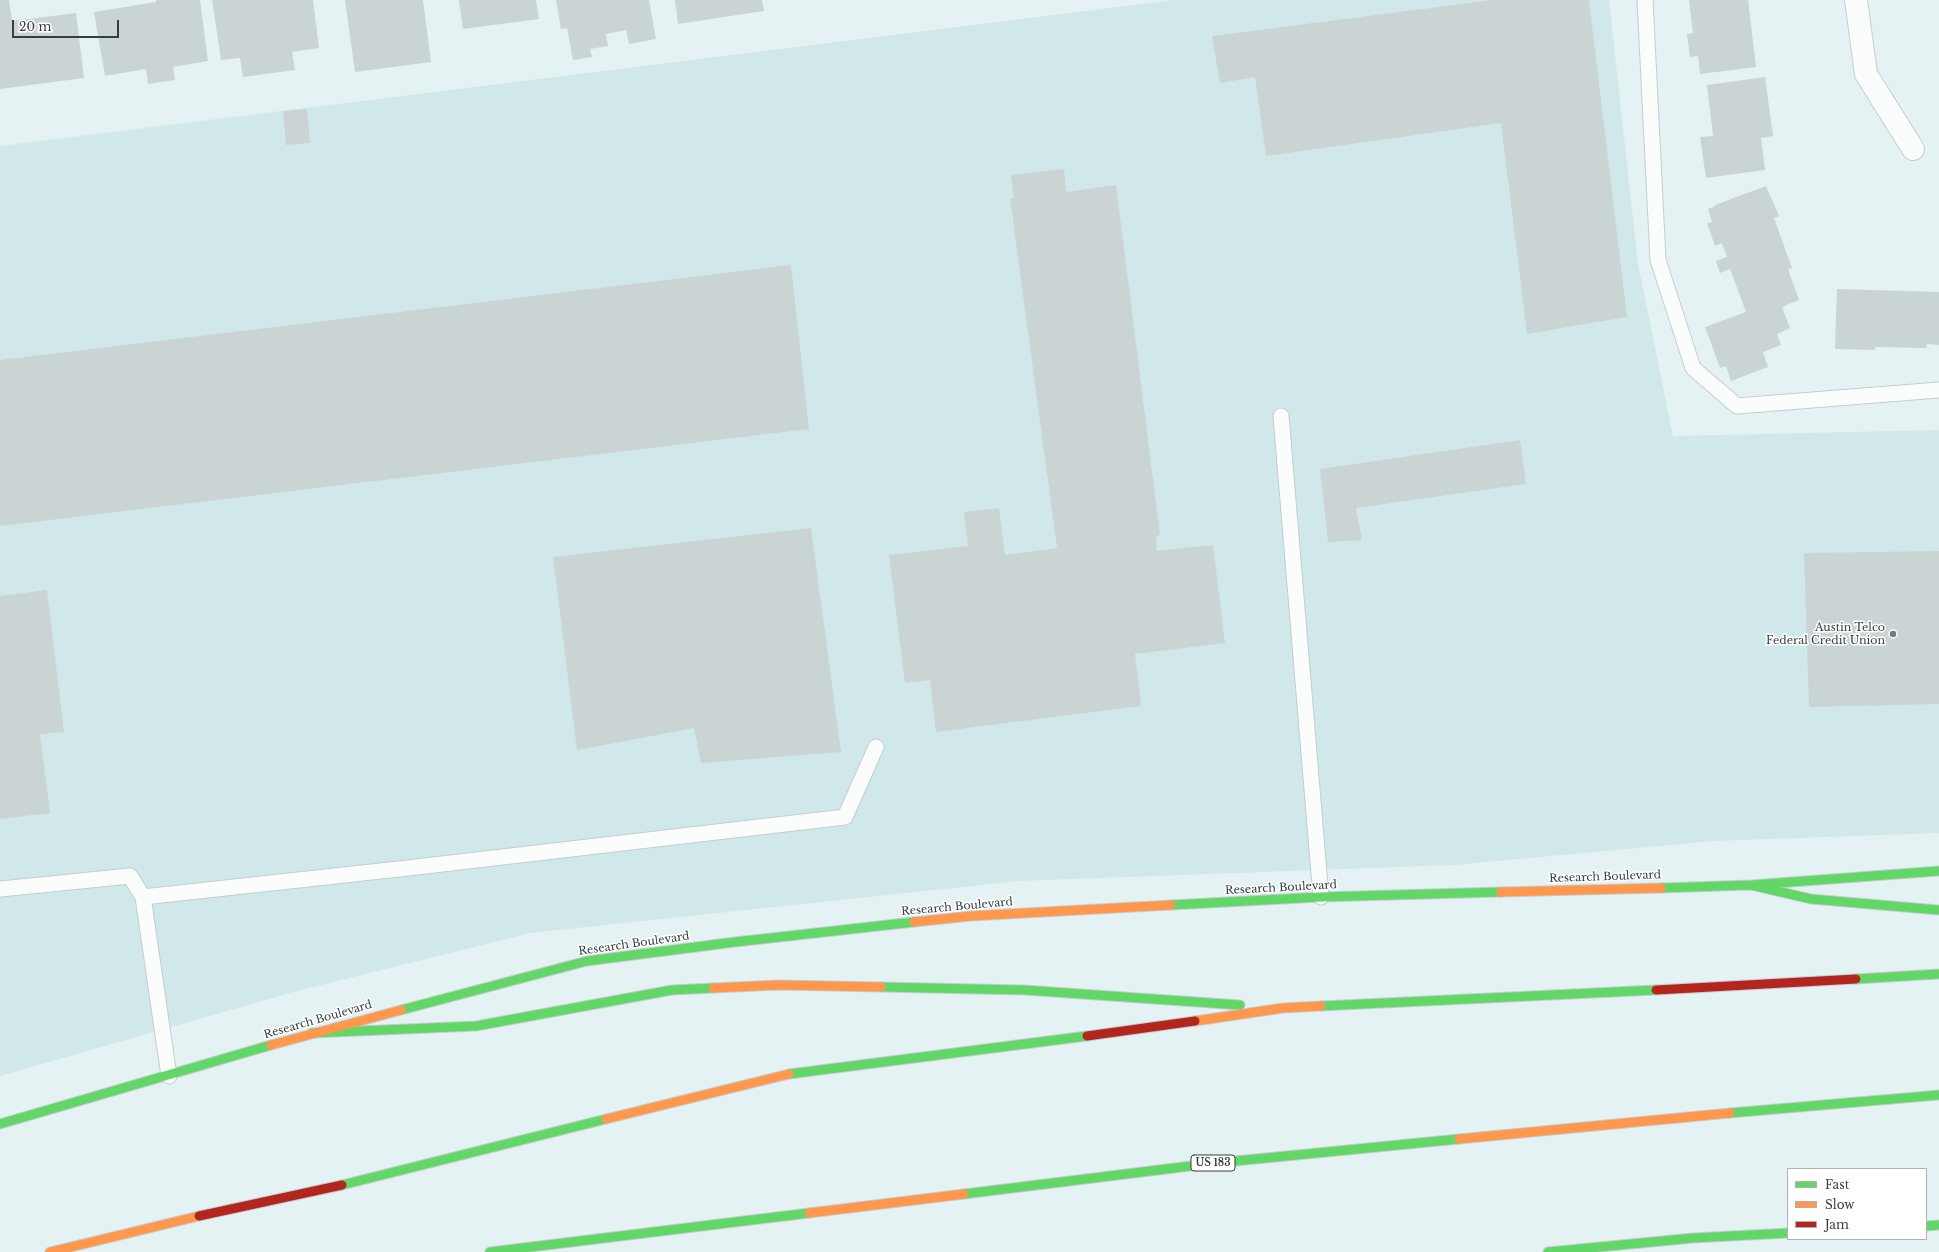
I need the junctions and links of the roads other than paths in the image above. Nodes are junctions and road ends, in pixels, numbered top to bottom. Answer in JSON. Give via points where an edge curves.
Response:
{"nodes":[{"id":1,"x":1645,"y":0,"type":"edge"},
{"id":2,"x":1856,"y":0,"type":"edge"},
{"id":3,"x":1914,"y":149,"type":"dead end"},
{"id":4,"x":1939,"y":390,"type":"edge"},
{"id":5,"x":1281,"y":416,"type":"dead end"},
{"id":6,"x":876,"y":747,"type":"dead end"},
{"id":7,"x":1939,"y":871,"type":"edge"},
{"id":8,"x":1751,"y":885,"type":"junction"},
{"id":9,"x":0,"y":889,"type":"edge"},
{"id":10,"x":142,"y":896,"type":"junction"},
{"id":11,"x":1321,"y":897,"type":"junction"},
{"id":12,"x":1939,"y":910,"type":"edge"},
{"id":13,"x":1939,"y":974,"type":"edge"},
{"id":14,"x":1283,"y":1008,"type":"junction"},
{"id":15,"x":312,"y":1033,"type":"junction"},
{"id":16,"x":169,"y":1076,"type":"junction"},
{"id":17,"x":1939,"y":1095,"type":"edge"},
{"id":18,"x":0,"y":1124,"type":"edge"},
{"id":19,"x":1939,"y":1225,"type":"edge"},
{"id":20,"x":1927,"y":1226,"type":"edge"},
{"id":21,"x":1787,"y":1233,"type":"edge"},
{"id":22,"x":50,"y":1252,"type":"edge"},
{"id":23,"x":490,"y":1252,"type":"edge"},
{"id":24,"x":1548,"y":1252,"type":"edge"}],
"edges":[{"from":1,"to":4,"type":"lane","via":[[1658,260],[1693,368],[1737,406]]},
{"from":2,"to":3,"type":"street","via":[[1866,74]]},
{"from":5,"to":11,"type":"lane"},
{"from":6,"to":10,"type":"lane","via":[[846,817]]},
{"from":7,"to":8,"type":"main road","name":"Research Boulevard"},
{"from":8,"to":11,"type":"main road","name":"Research Boulevard"},
{"from":8,"to":12,"type":"main road","via":[[1811,899]]},
{"from":9,"to":10,"type":"lane","via":[[130,876]]},
{"from":10,"to":16,"type":"lane"},
{"from":11,"to":15,"type":"main road","name":"Research Boulevard","via":[[971,916],[587,961]]},
{"from":13,"to":14,"type":"main road"},
{"from":14,"to":15,"type":"main road","via":[[1024,990],[779,985],[672,990],[476,1026]]},
{"from":14,"to":22,"type":"main road","via":[[1088,1036],[797,1072],[326,1190],[166,1223]]},
{"from":15,"to":16,"type":"main road","name":"Research Boulevard"},
{"from":16,"to":18,"type":"main road","name":"Research Boulevard"},
{"from":17,"to":23,"type":"main road","number":"US 183","via":[[1692,1116],[1215,1163]]},
{"from":19,"to":20,"type":"main road"},
{"from":21,"to":24,"type":"main road","via":[[1692,1238]]}]}
